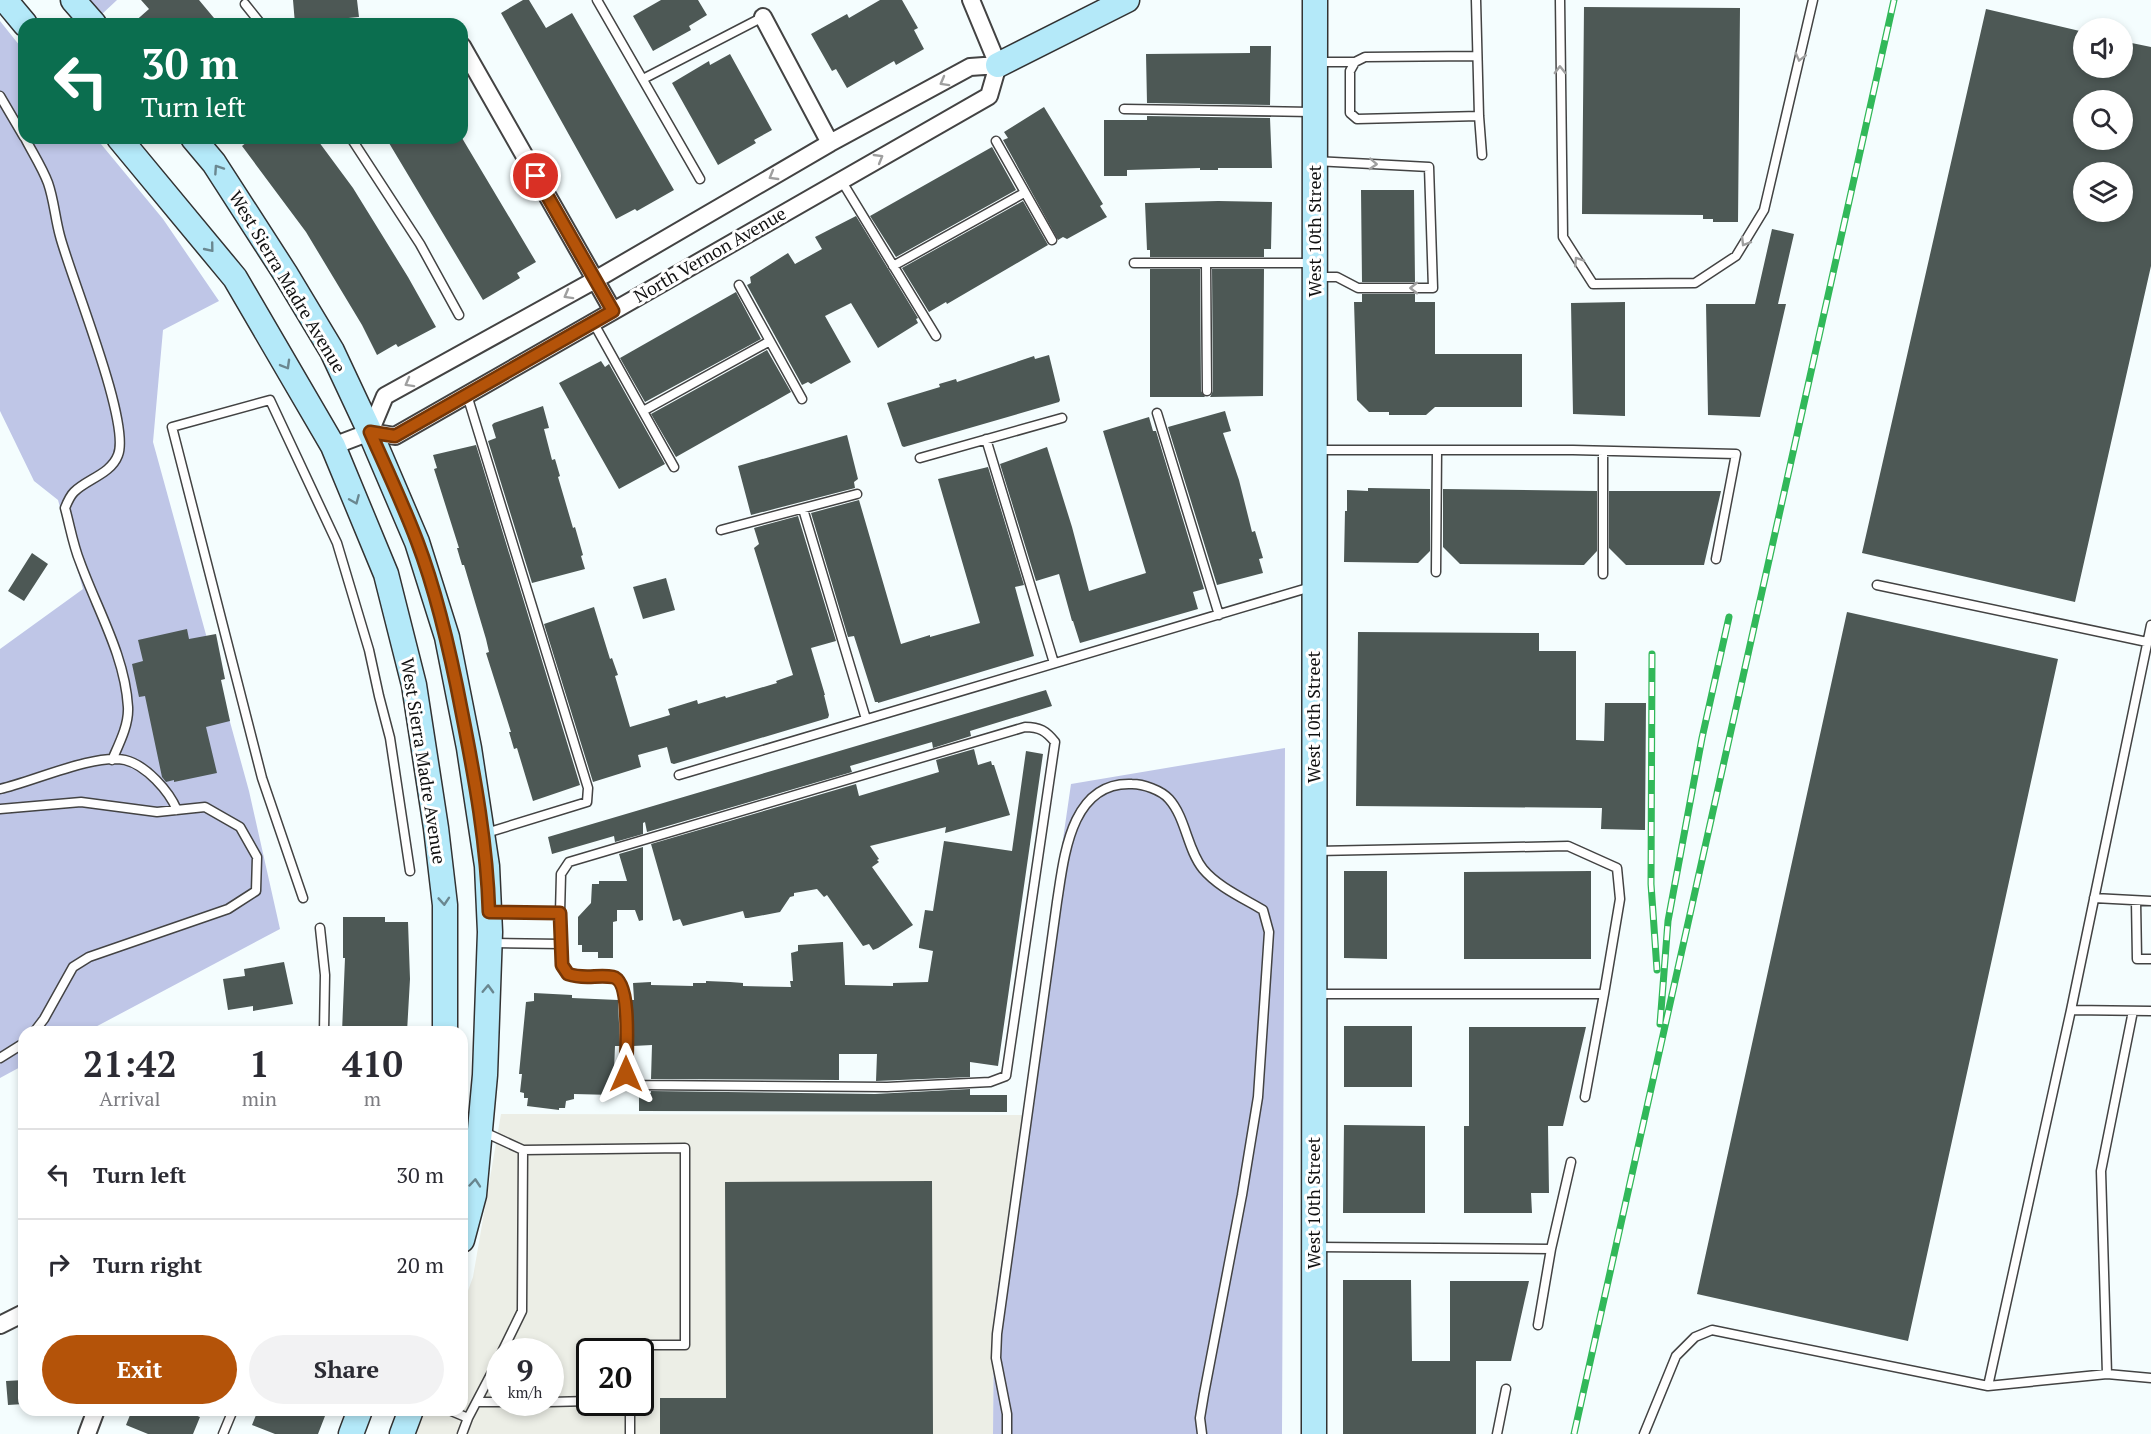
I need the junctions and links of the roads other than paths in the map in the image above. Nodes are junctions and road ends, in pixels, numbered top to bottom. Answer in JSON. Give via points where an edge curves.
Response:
{"nodes":[{"id":1,"x":5,"y":0,"type":"edge"},
{"id":2,"x":73,"y":0,"type":"edge"},
{"id":3,"x":597,"y":0,"type":"edge"},
{"id":4,"x":971,"y":0,"type":"edge"},
{"id":5,"x":1315,"y":0,"type":"edge"},
{"id":6,"x":1476,"y":0,"type":"edge"},
{"id":7,"x":1560,"y":0,"type":"edge"},
{"id":8,"x":1813,"y":0,"type":"edge"},
{"id":9,"x":1120,"y":1,"type":"edge"},
{"id":10,"x":245,"y":4,"type":"dead end"},
{"id":11,"x":763,"y":17,"type":"joint"},
{"id":12,"x":20,"y":18,"type":"edge"},
{"id":13,"x":89,"y":18,"type":"edge"},
{"id":14,"x":256,"y":18,"type":"edge"},
{"id":15,"x":1478,"y":56,"type":"junction"},
{"id":16,"x":468,"y":59,"type":"edge"},
{"id":17,"x":1315,"y":62,"type":"junction"},
{"id":18,"x":1355,"y":62,"type":"junction"},
{"id":19,"x":998,"y":65,"type":"junction"},
{"id":20,"x":643,"y":80,"type":"junction"},
{"id":21,"x":0,"y":96,"type":"edge"},
{"id":22,"x":1124,"y":109,"type":"dead end"},
{"id":23,"x":1315,"y":112,"type":"junction"},
{"id":24,"x":1479,"y":116,"type":"junction"},
{"id":25,"x":18,"y":127,"type":"edge"},
{"id":26,"x":996,"y":141,"type":"dead end"},
{"id":27,"x":830,"y":143,"type":"junction"},
{"id":28,"x":28,"y":144,"type":"edge"},
{"id":29,"x":124,"y":144,"type":"edge"},
{"id":30,"x":198,"y":144,"type":"edge"},
{"id":31,"x":355,"y":144,"type":"edge"},
{"id":32,"x":1482,"y":155,"type":"dead end"},
{"id":33,"x":1315,"y":161,"type":"junction"},
{"id":34,"x":700,"y":179,"type":"dead end"},
{"id":35,"x":841,"y":180,"type":"junction"},
{"id":36,"x":1024,"y":194,"type":"junction"},
{"id":37,"x":1052,"y":240,"type":"dead end"},
{"id":38,"x":1134,"y":263,"type":"dead end"},
{"id":39,"x":1206,"y":263,"type":"junction"},
{"id":40,"x":893,"y":266,"type":"junction"},
{"id":41,"x":1315,"y":270,"type":"junction"},
{"id":42,"x":595,"y":280,"type":"junction"},
{"id":43,"x":739,"y":285,"type":"dead end"},
{"id":44,"x":613,"y":311,"type":"junction"},
{"id":45,"x":459,"y":315,"type":"dead end"},
{"id":46,"x":593,"y":322,"type":"junction"},
{"id":47,"x":936,"y":336,"type":"dead end"},
{"id":48,"x":770,"y":340,"type":"junction"},
{"id":49,"x":1207,"y":391,"type":"dead end"},
{"id":50,"x":467,"y":395,"type":"junction"},
{"id":51,"x":802,"y":399,"type":"dead end"},
{"id":52,"x":643,"y":411,"type":"junction"},
{"id":53,"x":1157,"y":413,"type":"dead end"},
{"id":54,"x":1062,"y":418,"type":"dead end"},
{"id":55,"x":370,"y":432,"type":"junction"},
{"id":56,"x":986,"y":439,"type":"junction"},
{"id":57,"x":333,"y":446,"type":"junction"},
{"id":58,"x":1315,"y":450,"type":"junction"},
{"id":59,"x":1437,"y":450,"type":"junction"},
{"id":60,"x":1603,"y":451,"type":"junction"},
{"id":61,"x":920,"y":458,"type":"dead end"},
{"id":62,"x":674,"y":467,"type":"dead end"},
{"id":63,"x":857,"y":495,"type":"dead end"},
{"id":64,"x":803,"y":509,"type":"junction"},
{"id":65,"x":721,"y":530,"type":"dead end"},
{"id":66,"x":1716,"y":559,"type":"dead end"},
{"id":67,"x":1436,"y":572,"type":"dead end"},
{"id":68,"x":1603,"y":574,"type":"dead end"},
{"id":69,"x":1877,"y":585,"type":"dead end"},
{"id":70,"x":1315,"y":586,"type":"junction"},
{"id":71,"x":1219,"y":615,"type":"junction"},
{"id":72,"x":2151,"y":625,"type":"edge"},
{"id":73,"x":2148,"y":642,"type":"junction"},
{"id":74,"x":1054,"y":663,"type":"junction"},
{"id":75,"x":866,"y":719,"type":"junction"},
{"id":76,"x":112,"y":760,"type":"junction"},
{"id":77,"x":679,"y":775,"type":"dead end"},
{"id":78,"x":0,"y":789,"type":"edge"},
{"id":79,"x":0,"y":809,"type":"edge"},
{"id":80,"x":177,"y":810,"type":"junction"},
{"id":81,"x":483,"y":834,"type":"junction"},
{"id":82,"x":1314,"y":851,"type":"junction"},
{"id":83,"x":410,"y":872,"type":"dead end"},
{"id":84,"x":303,"y":898,"type":"dead end"},
{"id":85,"x":2094,"y":898,"type":"junction"},
{"id":86,"x":2136,"y":901,"type":"junction"},
{"id":87,"x":2151,"y":901,"type":"edge"},
{"id":88,"x":489,"y":912,"type":"junction"},
{"id":89,"x":560,"y":913,"type":"junction"},
{"id":90,"x":320,"y":927,"type":"dead end"},
{"id":91,"x":490,"y":943,"type":"junction"},
{"id":92,"x":561,"y":944,"type":"junction"},
{"id":93,"x":2151,"y":959,"type":"edge"},
{"id":94,"x":1314,"y":994,"type":"junction"},
{"id":95,"x":1604,"y":994,"type":"junction"},
{"id":96,"x":2071,"y":1010,"type":"junction"},
{"id":97,"x":2133,"y":1011,"type":"junction"},
{"id":98,"x":2151,"y":1011,"type":"edge"},
{"id":99,"x":39,"y":1026,"type":"edge"},
{"id":100,"x":324,"y":1026,"type":"edge"},
{"id":101,"x":444,"y":1026,"type":"edge"},
{"id":102,"x":18,"y":1047,"type":"edge"},
{"id":103,"x":0,"y":1058,"type":"edge"},
{"id":104,"x":1585,"y":1097,"type":"dead end"},
{"id":105,"x":480,"y":1130,"type":"junction"},
{"id":106,"x":523,"y":1150,"type":"junction"},
{"id":107,"x":1571,"y":1162,"type":"dead end"},
{"id":108,"x":468,"y":1218,"type":"edge"},
{"id":109,"x":1314,"y":1247,"type":"junction"},
{"id":110,"x":1551,"y":1249,"type":"junction"},
{"id":111,"x":18,"y":1316,"type":"edge"},
{"id":112,"x":0,"y":1325,"type":"edge"},
{"id":113,"x":1538,"y":1325,"type":"dead end"},
{"id":114,"x":509,"y":1338,"type":"edge"},
{"id":115,"x":654,"y":1345,"type":"edge"},
{"id":116,"x":2107,"y":1374,"type":"junction"},
{"id":117,"x":2151,"y":1378,"type":"edge"},
{"id":118,"x":486,"y":1384,"type":"edge"},
{"id":119,"x":1988,"y":1386,"type":"junction"},
{"id":120,"x":1506,"y":1389,"type":"dead end"},
{"id":121,"x":477,"y":1402,"type":"junction"},
{"id":122,"x":486,"y":1402,"type":"edge"},
{"id":123,"x":94,"y":1416,"type":"edge"},
{"id":124,"x":230,"y":1416,"type":"edge"},
{"id":125,"x":358,"y":1416,"type":"edge"},
{"id":126,"x":409,"y":1416,"type":"edge"},
{"id":127,"x":463,"y":1416,"type":"edge"},
{"id":128,"x":630,"y":1416,"type":"edge"},
{"id":129,"x":468,"y":1418,"type":"junction"},
{"id":130,"x":87,"y":1434,"type":"edge"},
{"id":131,"x":223,"y":1434,"type":"edge"},
{"id":132,"x":351,"y":1434,"type":"edge"},
{"id":133,"x":402,"y":1434,"type":"edge"},
{"id":134,"x":462,"y":1434,"type":"edge"},
{"id":135,"x":630,"y":1434,"type":"edge"},
{"id":136,"x":1006,"y":1434,"type":"edge"},
{"id":137,"x":1202,"y":1434,"type":"edge"},
{"id":138,"x":1314,"y":1434,"type":"edge"},
{"id":139,"x":1497,"y":1434,"type":"edge"},
{"id":140,"x":1644,"y":1434,"type":"edge"}],
"edges":[{"from":1,"to":12,"type":"street"},
{"from":2,"to":13,"type":"street"},
{"from":3,"to":20,"type":"lane"},
{"from":4,"to":19,"type":"street"},
{"from":5,"to":17,"type":"street","name":"West 10th Street"},
{"from":6,"to":15,"type":"lane"},
{"from":8,"to":7,"type":"lane","one_way":true,"via":[[1764,210],[1736,256],[1695,283],[1604,284],[1593,284],[1563,237]]},
{"from":9,"to":19,"type":"street","name":"North Vernon Avenue"},
{"from":10,"to":14,"type":"lane"},
{"from":11,"to":20,"type":"lane"},
{"from":11,"to":27,"type":"street"},
{"from":15,"to":18,"type":"lane","via":[[1365,57]]},
{"from":15,"to":24,"type":"lane"},
{"from":16,"to":42,"type":"street"},
{"from":17,"to":18,"type":"lane"},
{"from":17,"to":23,"type":"street","name":"West 10th Street"},
{"from":18,"to":24,"type":"lane","via":[[1350,71],[1350,113],[1357,119]]},
{"from":19,"to":27,"type":"street","name":"North Vernon Avenue","one_way":true,"via":[[972,66]]},
{"from":35,"to":19,"type":"street","name":"North Vernon Avenue","one_way":true,"via":[[989,96]]},
{"from":20,"to":34,"type":"lane"},
{"from":21,"to":25,"type":"lane"},
{"from":22,"to":23,"type":"lane"},
{"from":23,"to":33,"type":"street","name":"West 10th Street"},
{"from":24,"to":32,"type":"lane"},
{"from":26,"to":36,"type":"lane"},
{"from":27,"to":42,"type":"street","name":"North Vernon Avenue","one_way":true},
{"from":28,"to":76,"type":"lane","via":[[47,180],[60,234],[109,383],[121,436],[119,454],[111,468],[72,494],[65,508],[79,560],[124,681],[129,709]]},
{"from":29,"to":57,"type":"street","name":"West Sierra Madre Avenue","one_way":true,"via":[[235,278]]},
{"from":55,"to":30,"type":"street","name":"West Sierra Madre Avenue","one_way":true,"via":[[332,351],[214,162]]},
{"from":31,"to":45,"type":"lane","via":[[420,244]]},
{"from":33,"to":41,"type":"street","name":"West 10th Street"},
{"from":33,"to":41,"type":"lane","one_way":true,"via":[[1428,167],[1433,288],[1358,288]]},
{"from":35,"to":40,"type":"lane"},
{"from":35,"to":44,"type":"street","name":"North Vernon Avenue"},
{"from":36,"to":37,"type":"lane"},
{"from":36,"to":40,"type":"lane"},
{"from":38,"to":39,"type":"lane"},
{"from":39,"to":41,"type":"lane"},
{"from":39,"to":49,"type":"lane"},
{"from":40,"to":47,"type":"lane"},
{"from":41,"to":58,"type":"street","name":"West 10th Street"},
{"from":42,"to":44,"type":"street"},
{"from":42,"to":55,"type":"street","name":"North Vernon Avenue","one_way":true,"via":[[385,396]]},
{"from":43,"to":48,"type":"lane"},
{"from":44,"to":46,"type":"street","name":"North Vernon Avenue"},
{"from":46,"to":50,"type":"street","name":"North Vernon Avenue"},
{"from":46,"to":52,"type":"lane"},
{"from":48,"to":51,"type":"lane"},
{"from":48,"to":52,"type":"lane"},
{"from":50,"to":55,"type":"street","name":"North Vernon Avenue","via":[[395,436]]},
{"from":50,"to":81,"type":"lane","via":[[588,788],[587,802]]},
{"from":52,"to":62,"type":"lane"},
{"from":53,"to":71,"type":"lane"},
{"from":54,"to":56,"type":"lane"},
{"from":55,"to":57,"type":"street","name":"North Vernon Avenue"},
{"from":55,"to":81,"type":"street","name":"West Sierra Madre Avenue","via":[[417,542],[447,637]]},
{"from":56,"to":61,"type":"lane"},
{"from":56,"to":74,"type":"lane"},
{"from":57,"to":101,"type":"street","name":"West Sierra Madre Avenue","one_way":true,"via":[[386,574],[414,685],[444,905]]},
{"from":58,"to":59,"type":"lane"},
{"from":58,"to":70,"type":"street","name":"West 10th Street"},
{"from":59,"to":60,"type":"lane"},
{"from":59,"to":67,"type":"lane"},
{"from":60,"to":66,"type":"lane","via":[[1736,454]]},
{"from":60,"to":68,"type":"lane"},
{"from":63,"to":64,"type":"lane"},
{"from":64,"to":65,"type":"lane"},
{"from":64,"to":75,"type":"lane"},
{"from":69,"to":73,"type":"lane"},
{"from":70,"to":71,"type":"lane"},
{"from":70,"to":82,"type":"street","name":"West 10th Street"},
{"from":71,"to":74,"type":"lane"},
{"from":72,"to":73,"type":"lane"},
{"from":73,"to":85,"type":"lane"},
{"from":74,"to":75,"type":"lane"},
{"from":75,"to":77,"type":"lane"},
{"from":76,"to":78,"type":"lane","via":[[74,766]]},
{"from":76,"to":80,"type":"lane","via":[[126,760],[148,772],[171,796]]},
{"from":79,"to":80,"type":"lane","via":[[81,802],[157,812]]},
{"from":80,"to":99,"type":"lane","via":[[205,807],[240,827],[257,857],[256,891],[228,909],[89,957],[73,967]]},
{"from":81,"to":88,"type":"street","name":"West Sierra Madre Avenue"},
{"from":82,"to":94,"type":"street","name":"West 10th Street"},
{"from":82,"to":95,"type":"lane","via":[[1568,846],[1617,868],[1620,899]]},
{"from":83,"to":84,"type":"lane","via":[[390,738],[369,650],[337,543],[270,400],[172,427],[262,778]]},
{"from":85,"to":86,"type":"lane"},
{"from":85,"to":96,"type":"lane"},
{"from":86,"to":87,"type":"lane"},
{"from":86,"to":93,"type":"lane","via":[[2137,959]]},
{"from":88,"to":89,"type":"lane"},
{"from":88,"to":91,"type":"street","name":"West Sierra Madre Avenue"},
{"from":89,"to":92,"type":"lane"},
{"from":89,"to":92,"type":"lane","via":[[561,874],[569,862],[1025,727],[1047,732],[1055,742],[1006,1076],[990,1082],[887,1086],[630,1083],[626,1074],[626,996],[622,982],[614,977],[579,978],[568,974],[562,965]]},
{"from":90,"to":100,"type":"lane","via":[[325,975]]},
{"from":91,"to":92,"type":"lane"},
{"from":105,"to":91,"type":"street","name":"West Sierra Madre Avenue","one_way":true},
{"from":94,"to":95,"type":"lane"},
{"from":94,"to":109,"type":"street","name":"West 10th Street"},
{"from":95,"to":104,"type":"lane"},
{"from":96,"to":97,"type":"lane"},
{"from":96,"to":119,"type":"lane"},
{"from":97,"to":98,"type":"lane"},
{"from":97,"to":116,"type":"lane","via":[[2101,1171]]},
{"from":102,"to":103,"type":"lane"},
{"from":105,"to":106,"type":"lane"},
{"from":108,"to":105,"type":"street","name":"West Sierra Madre Avenue","one_way":true},
{"from":106,"to":114,"type":"lane","via":[[522,1311]]},
{"from":106,"to":115,"type":"lane","via":[[685,1148],[685,1345]]},
{"from":107,"to":110,"type":"lane"},
{"from":109,"to":110,"type":"lane"},
{"from":109,"to":138,"type":"street","name":"West 10th Street"},
{"from":110,"to":113,"type":"lane"},
{"from":111,"to":112,"type":"street"},
{"from":116,"to":117,"type":"lane"},
{"from":116,"to":119,"type":"lane"},
{"from":118,"to":121,"type":"lane"},
{"from":119,"to":140,"type":"lane","via":[[1712,1330],[1695,1337],[1676,1356]]},
{"from":120,"to":139,"type":"lane"},
{"from":121,"to":122,"type":"lane"},
{"from":121,"to":129,"type":"lane"},
{"from":123,"to":130,"type":"street"},
{"from":124,"to":131,"type":"lane"},
{"from":125,"to":132,"type":"street"},
{"from":126,"to":133,"type":"street"},
{"from":127,"to":129,"type":"lane"},
{"from":128,"to":135,"type":"lane"},
{"from":129,"to":134,"type":"lane"},
{"from":136,"to":137,"type":"lane","via":[[1007,1414],[996,1358],[997,1334],[1067,843],[1088,801],[1104,790],[1125,784],[1142,784],[1168,798],[1202,867],[1217,882],[1263,910],[1269,932],[1258,1096],[1200,1418]]}]}
